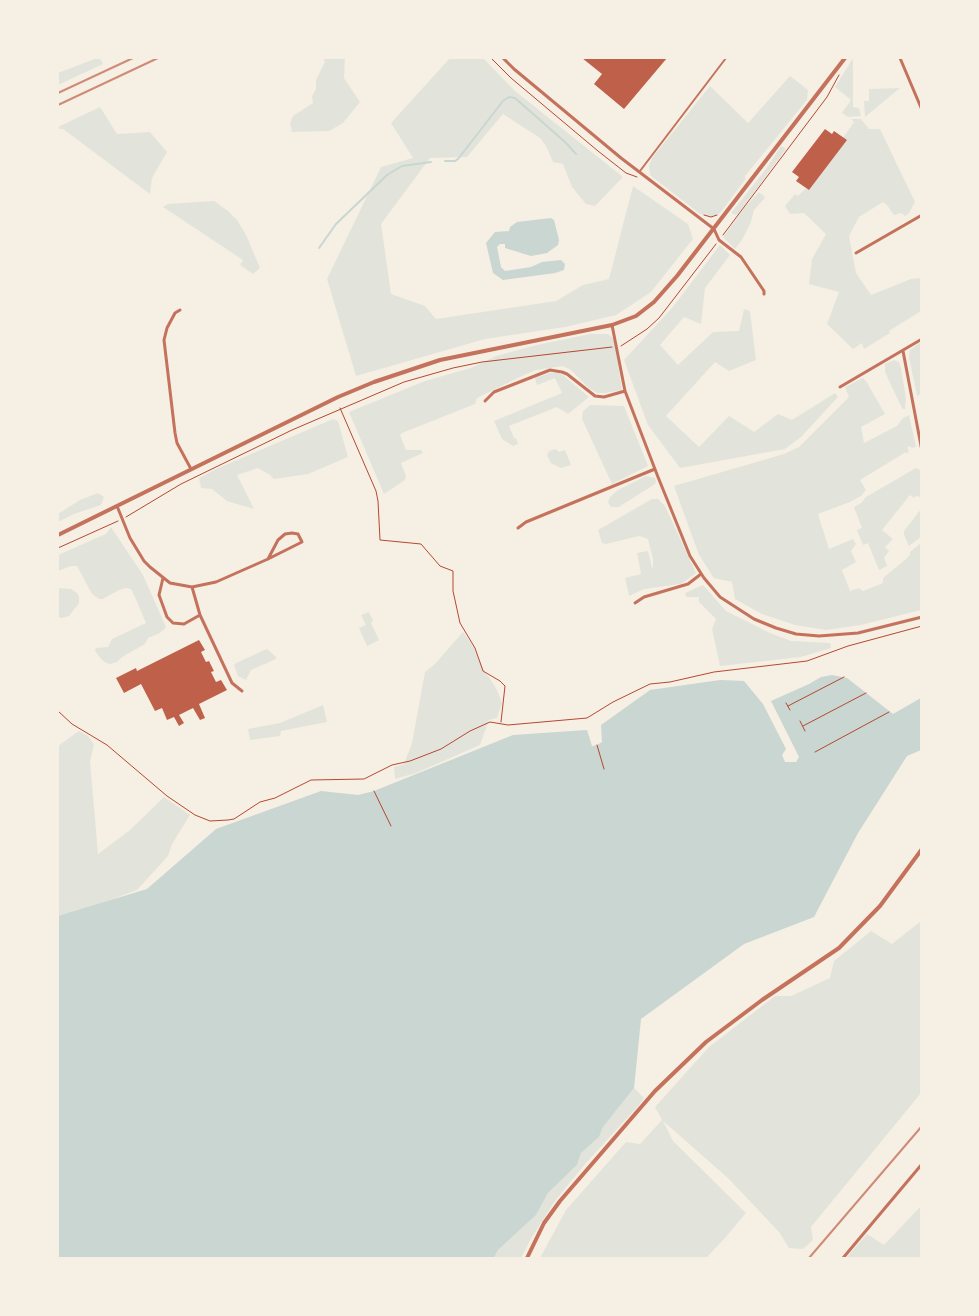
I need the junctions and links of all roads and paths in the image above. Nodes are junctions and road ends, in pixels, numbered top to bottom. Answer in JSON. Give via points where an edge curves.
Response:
{"nodes":[{"id":1,"x":503,"y":58,"type":"edge"},
{"id":2,"x":726,"y":58,"type":"edge"},
{"id":3,"x":845,"y":58,"type":"edge"},
{"id":4,"x":900,"y":58,"type":"edge"},
{"id":5,"x":838,"y":76,"type":"dead end"},
{"id":6,"x":922,"y":110,"type":"edge"},
{"id":7,"x":640,"y":171,"type":"junction"},
{"id":8,"x":922,"y":215,"type":"edge"},
{"id":9,"x":736,"y":219,"type":"dead end"},
{"id":10,"x":714,"y":229,"type":"junction"},
{"id":11,"x":856,"y":253,"type":"dead end"},
{"id":12,"x":764,"y":294,"type":"dead end"},
{"id":13,"x":180,"y":310,"type":"dead end"},
{"id":14,"x":612,"y":325,"type":"junction"},
{"id":15,"x":922,"y":339,"type":"edge"},
{"id":16,"x":903,"y":351,"type":"junction"},
{"id":17,"x":840,"y":387,"type":"dead end"},
{"id":18,"x":625,"y":391,"type":"junction"},
{"id":19,"x":485,"y":402,"type":"dead end"},
{"id":20,"x":922,"y":451,"type":"edge"},
{"id":21,"x":191,"y":469,"type":"junction"},
{"id":22,"x":655,"y":469,"type":"junction"},
{"id":23,"x":117,"y":506,"type":"junction"},
{"id":24,"x":122,"y":519,"type":"junction"},
{"id":25,"x":518,"y":528,"type":"dead end"},
{"id":26,"x":58,"y":535,"type":"edge"},
{"id":27,"x":58,"y":548,"type":"edge"},
{"id":28,"x":268,"y":559,"type":"junction"},
{"id":29,"x":701,"y":574,"type":"junction"},
{"id":30,"x":163,"y":578,"type":"junction"},
{"id":31,"x":192,"y":587,"type":"junction"},
{"id":32,"x":635,"y":603,"type":"dead end"},
{"id":33,"x":200,"y":615,"type":"junction"},
{"id":34,"x":922,"y":617,"type":"edge"},
{"id":35,"x":922,"y":626,"type":"edge"},
{"id":36,"x":844,"y":677,"type":"dead end"},
{"id":37,"x":242,"y":691,"type":"dead end"},
{"id":38,"x":866,"y":694,"type":"dead end"},
{"id":39,"x":786,"y":703,"type":"dead end"},
{"id":40,"x":788,"y":706,"type":"junction"},
{"id":41,"x":790,"y":710,"type":"dead end"},
{"id":42,"x":58,"y":711,"type":"edge"},
{"id":43,"x":890,"y":712,"type":"dead end"},
{"id":44,"x":800,"y":721,"type":"dead end"},
{"id":45,"x":501,"y":723,"type":"junction"},
{"id":46,"x":803,"y":726,"type":"junction"},
{"id":47,"x":806,"y":731,"type":"dead end"},
{"id":48,"x":597,"y":745,"type":"dead end"},
{"id":49,"x":815,"y":752,"type":"dead end"},
{"id":50,"x":604,"y":769,"type":"dead end"},
{"id":51,"x":374,"y":792,"type":"dead end"},
{"id":52,"x":390,"y":826,"type":"dead end"},
{"id":53,"x":922,"y":849,"type":"edge"},
{"id":54,"x":922,"y":1164,"type":"edge"},
{"id":55,"x":527,"y":1258,"type":"edge"},
{"id":56,"x":843,"y":1258,"type":"edge"}],
"edges":[{"from":1,"to":7,"type":"street"},
{"from":2,"to":7,"type":"lane"},
{"from":3,"to":10,"type":"street"},
{"from":4,"to":6,"type":"street"},
{"from":5,"to":9,"type":"path","via":[[827,97]]},
{"from":7,"to":10,"type":"street"},
{"from":8,"to":11,"type":"street"},
{"from":10,"to":12,"type":"street","via":[[720,240],[741,257]]},
{"from":10,"to":14,"type":"street","via":[[654,302],[636,316]]},
{"from":13,"to":21,"type":"street","via":[[167,328],[164,340],[174,433]]},
{"from":14,"to":18,"type":"street"},
{"from":14,"to":21,"type":"street","via":[[461,355],[407,370],[338,397]]},
{"from":15,"to":16,"type":"street"},
{"from":16,"to":17,"type":"street"},
{"from":16,"to":20,"type":"street"},
{"from":18,"to":19,"type":"street","via":[[595,396],[567,374],[550,370],[494,392]]},
{"from":18,"to":22,"type":"street"},
{"from":21,"to":23,"type":"street"},
{"from":22,"to":25,"type":"street"},
{"from":22,"to":29,"type":"street","via":[[690,556]]},
{"from":23,"to":24,"type":"street"},
{"from":23,"to":26,"type":"street"},
{"from":24,"to":27,"type":"path"},
{"from":24,"to":30,"type":"street","via":[[144,561]]},
{"from":24,"to":45,"type":"path","via":[[194,477],[340,408],[376,491],[380,540],[421,544],[440,566],[452,570],[460,623],[475,648],[483,671],[505,686]]},
{"from":28,"to":28,"type":"street","via":[[285,534],[298,534],[302,542]]},
{"from":28,"to":31,"type":"street","via":[[216,582]]},
{"from":29,"to":32,"type":"street","via":[[688,584],[644,597]]},
{"from":29,"to":34,"type":"street","via":[[720,597],[736,608],[796,634],[842,635]]},
{"from":30,"to":31,"type":"street"},
{"from":30,"to":33,"type":"street","via":[[159,595],[173,623],[184,624]]},
{"from":31,"to":33,"type":"street"},
{"from":33,"to":37,"type":"street","via":[[232,683]]},
{"from":35,"to":45,"type":"path","via":[[807,661],[714,672],[650,684],[587,718]]},
{"from":36,"to":40,"type":"path"},
{"from":38,"to":46,"type":"path"},
{"from":39,"to":40,"type":"path"},
{"from":40,"to":41,"type":"path"},
{"from":42,"to":45,"type":"path","via":[[72,724],[107,745],[167,796],[210,821],[234,819],[260,802],[311,780],[364,779],[392,765],[441,749],[484,724]]},
{"from":43,"to":49,"type":"path"},
{"from":44,"to":46,"type":"path"},
{"from":46,"to":47,"type":"path"},
{"from":48,"to":50,"type":"path"},
{"from":51,"to":52,"type":"path"},
{"from":53,"to":55,"type":"street","via":[[880,906],[839,948],[706,1042],[660,1086],[560,1201],[544,1223]]},
{"from":54,"to":56,"type":"street"}]}
